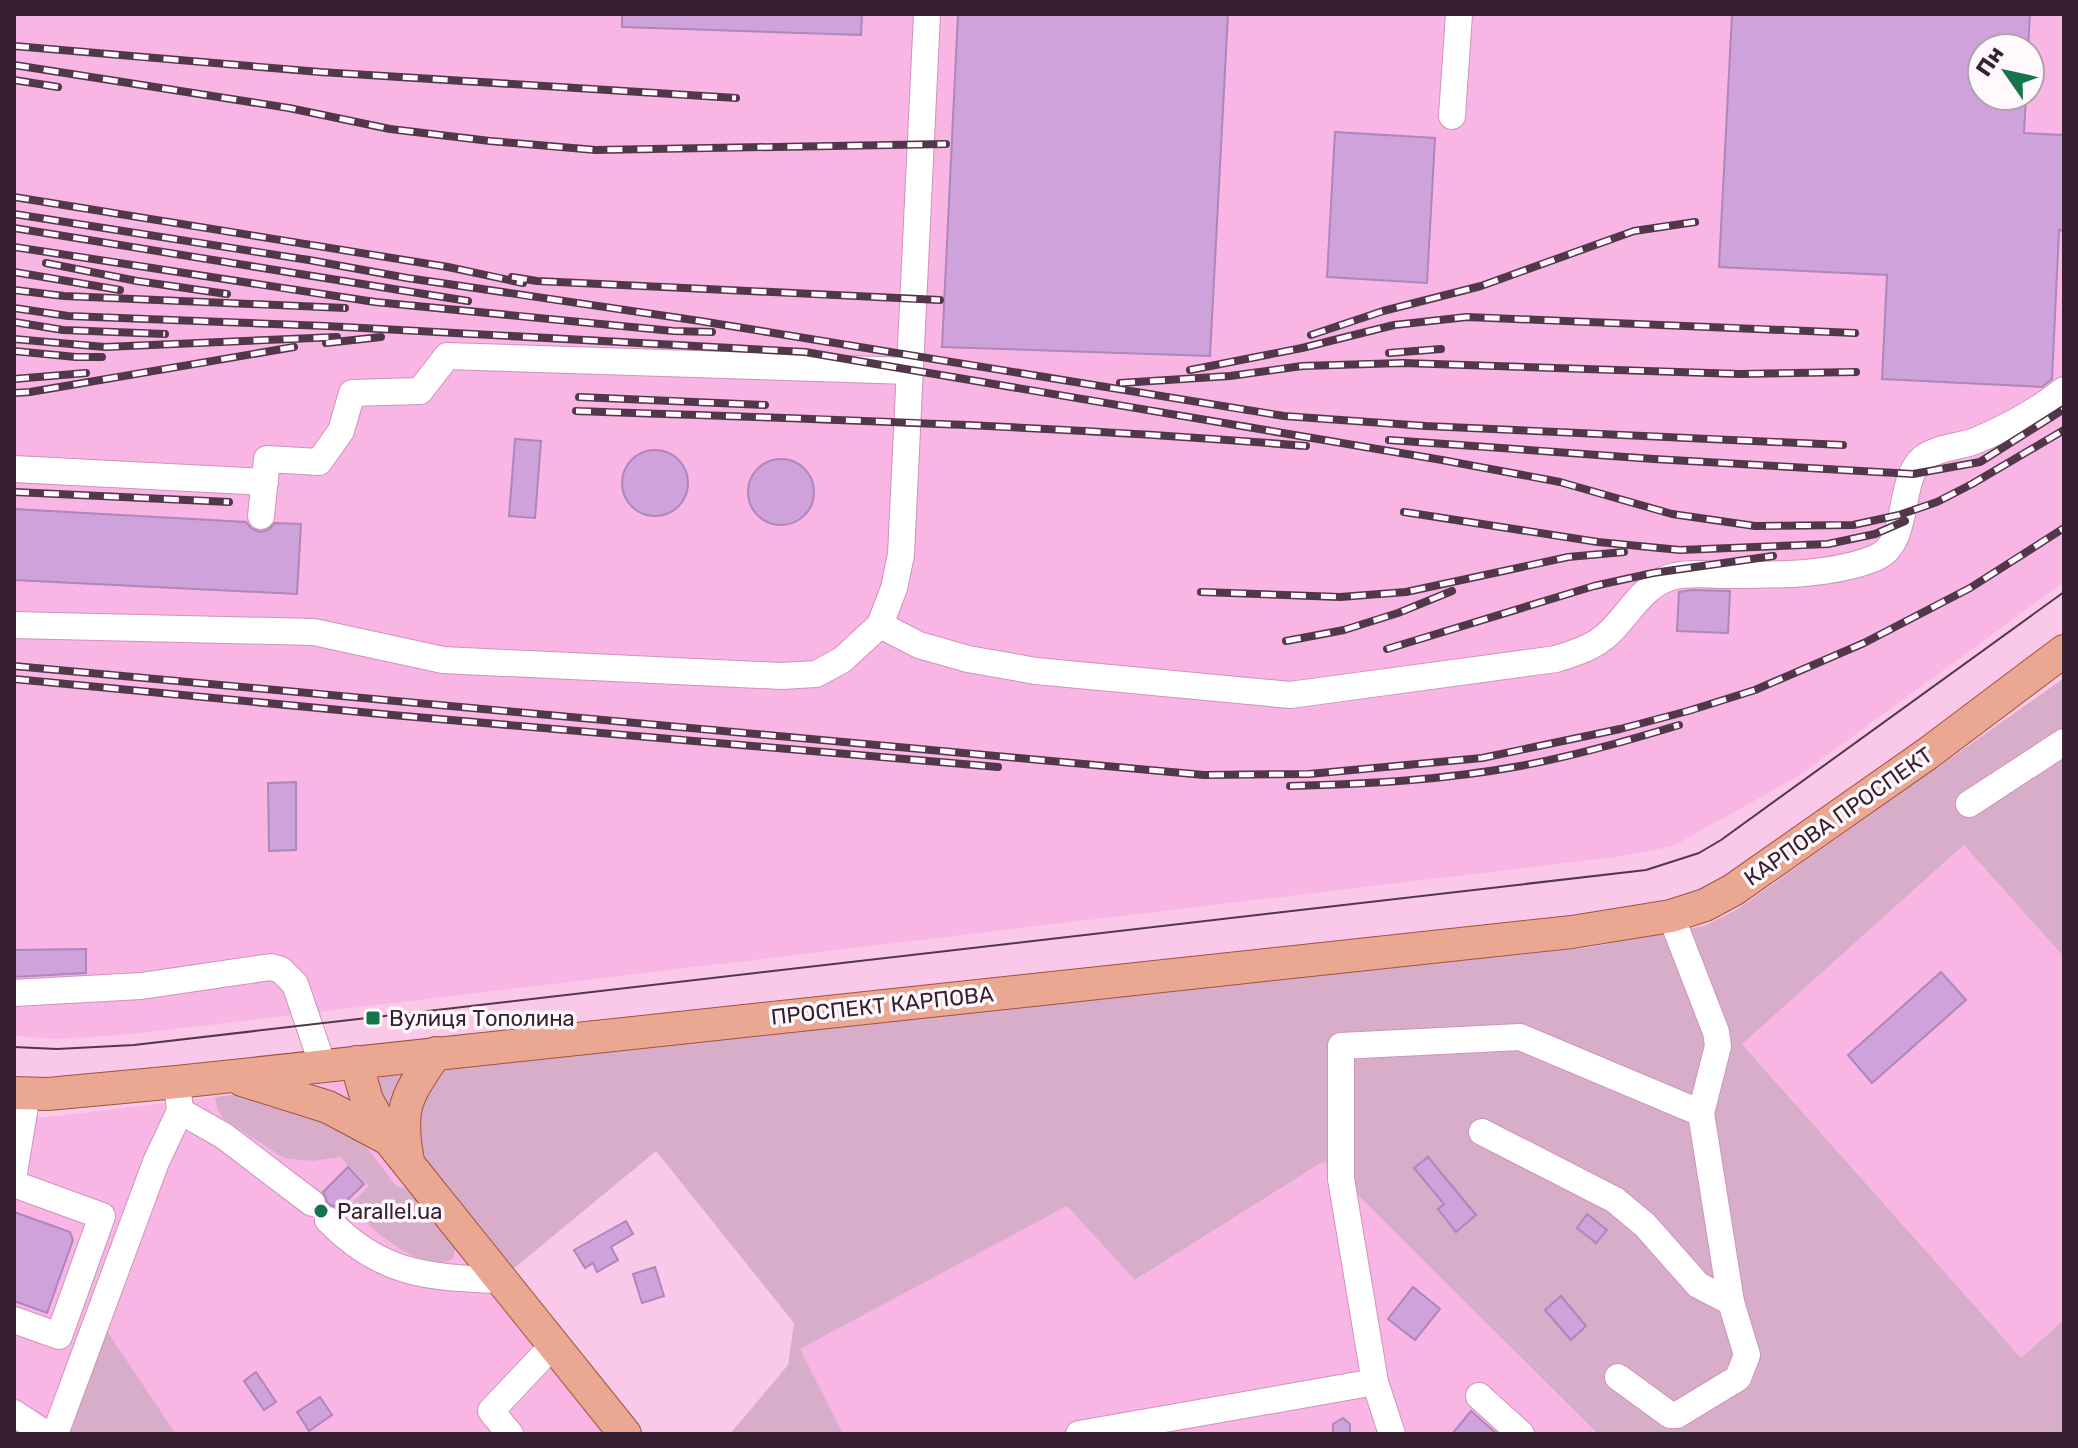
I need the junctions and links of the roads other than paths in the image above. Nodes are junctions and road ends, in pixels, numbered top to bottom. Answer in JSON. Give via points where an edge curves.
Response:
{"nodes":[{"id":1,"x":927,"y":14,"type":"edge"},
{"id":2,"x":1459,"y":14,"type":"edge"},
{"id":3,"x":1452,"y":116,"type":"dead end"},
{"id":4,"x":910,"y":371,"type":"junction"},
{"id":5,"x":2064,"y":390,"type":"edge"},
{"id":6,"x":14,"y":469,"type":"edge"},
{"id":7,"x":265,"y":482,"type":"junction"},
{"id":8,"x":261,"y":516,"type":"dead end"},
{"id":9,"x":14,"y":625,"type":"edge"},
{"id":10,"x":880,"y":625,"type":"junction"},
{"id":11,"x":2064,"y":651,"type":"edge"},
{"id":12,"x":2064,"y":742,"type":"edge"},
{"id":13,"x":1969,"y":804,"type":"dead end"},
{"id":14,"x":1671,"y":916,"type":"junction"},
{"id":15,"x":1587,"y":929,"type":"joint"},
{"id":16,"x":14,"y":993,"type":"edge"},
{"id":17,"x":436,"y":1053,"type":"junction"},
{"id":18,"x":356,"y":1062,"type":"junction"},
{"id":19,"x":323,"y":1066,"type":"junction"},
{"id":20,"x":225,"y":1076,"type":"junction"},
{"id":21,"x":20,"y":1093,"type":"edge"},
{"id":22,"x":178,"y":1096,"type":"junction"},
{"id":23,"x":1701,"y":1113,"type":"junction"},
{"id":24,"x":1482,"y":1132,"type":"dead end"},
{"id":25,"x":399,"y":1153,"type":"junction"},
{"id":26,"x":14,"y":1173,"type":"edge"},
{"id":27,"x":14,"y":1184,"type":"edge"},
{"id":28,"x":492,"y":1269,"type":"junction"},
{"id":29,"x":1731,"y":1302,"type":"junction"},
{"id":30,"x":14,"y":1320,"type":"edge"},
{"id":31,"x":554,"y":1344,"type":"junction"},
{"id":32,"x":1618,"y":1377,"type":"dead end"},
{"id":33,"x":1375,"y":1382,"type":"junction"},
{"id":34,"x":1479,"y":1396,"type":"dead end"},
{"id":35,"x":14,"y":1413,"type":"edge"},
{"id":36,"x":1150,"y":1428,"type":"edge"},
{"id":37,"x":46,"y":1434,"type":"edge"},
{"id":38,"x":55,"y":1434,"type":"edge"},
{"id":39,"x":510,"y":1434,"type":"edge"},
{"id":40,"x":625,"y":1434,"type":"edge"},
{"id":41,"x":1079,"y":1434,"type":"edge"},
{"id":42,"x":1392,"y":1434,"type":"edge"},
{"id":43,"x":1521,"y":1434,"type":"edge"}],
"edges":[{"from":1,"to":4,"type":"street"},
{"from":2,"to":3,"type":"street"},
{"from":4,"to":7,"type":"street","via":[[447,356],[420,391],[352,393],[341,431],[319,462],[267,459]]},
{"from":4,"to":10,"type":"street","via":[[901,555]]},
{"from":5,"to":10,"type":"street","via":[[2035,413],[1973,442],[1922,458],[1894,542],[1878,557],[1785,575],[1675,575],[1639,597],[1609,634],[1556,659],[1290,695],[1036,671],[919,645]]},
{"from":6,"to":7,"type":"street"},
{"from":7,"to":8,"type":"street"},
{"from":9,"to":10,"type":"street","via":[[314,632],[443,660],[781,676],[816,674],[842,660]]},
{"from":11,"to":14,"type":"main road","name":"КАРПОВА ПРОСПЕКТ","via":[[1733,890]]},
{"from":12,"to":13,"type":"street"},
{"from":14,"to":15,"type":"main road","name":"КАРПОВА ПРОСПЕКТ"},
{"from":14,"to":23,"type":"street","via":[[1716,1032],[1718,1046]]},
{"from":15,"to":17,"type":"main road","name":"ПРОСПЕКТ КАРПОВА"},
{"from":16,"to":19,"type":"street","via":[[141,986],[271,967],[295,984]]},
{"from":17,"to":18,"type":"main road","name":"ПРОСПЕКТ КАРПОВА"},
{"from":17,"to":25,"type":"main road","via":[[406,1100]]},
{"from":18,"to":19,"type":"main road","name":"ПРОСПЕКТ КАРПОВА"},
{"from":18,"to":25,"type":"main road","via":[[367,1100]]},
{"from":19,"to":20,"type":"main road","name":"ПРОСПЕКТ КАРПОВА"},
{"from":20,"to":22,"type":"main road","name":"ПРОСПЕКТ КАРПОВА"},
{"from":20,"to":25,"type":"main road","via":[[328,1107],[371,1128]]},
{"from":21,"to":22,"type":"main road"},
{"from":21,"to":26,"type":"street"},
{"from":22,"to":28,"type":"street","via":[[320,1211],[349,1241],[383,1262],[421,1275]]},
{"from":22,"to":38,"type":"street"},
{"from":23,"to":29,"type":"street"},
{"from":23,"to":33,"type":"street","via":[[1520,1037],[1341,1046],[1341,1179]]},
{"from":24,"to":29,"type":"street","via":[[1615,1200],[1698,1285]]},
{"from":25,"to":28,"type":"main road"},
{"from":27,"to":30,"type":"street","via":[[102,1216],[59,1336]]},
{"from":28,"to":31,"type":"main road"},
{"from":29,"to":32,"type":"street","via":[[1747,1355],[1738,1378],[1728,1386],[1670,1415]]},
{"from":31,"to":39,"type":"street","via":[[491,1411]]},
{"from":31,"to":40,"type":"main road"},
{"from":33,"to":36,"type":"street"},
{"from":33,"to":42,"type":"street"},
{"from":34,"to":43,"type":"street"},
{"from":35,"to":37,"type":"street"},
{"from":36,"to":41,"type":"street"}]}
